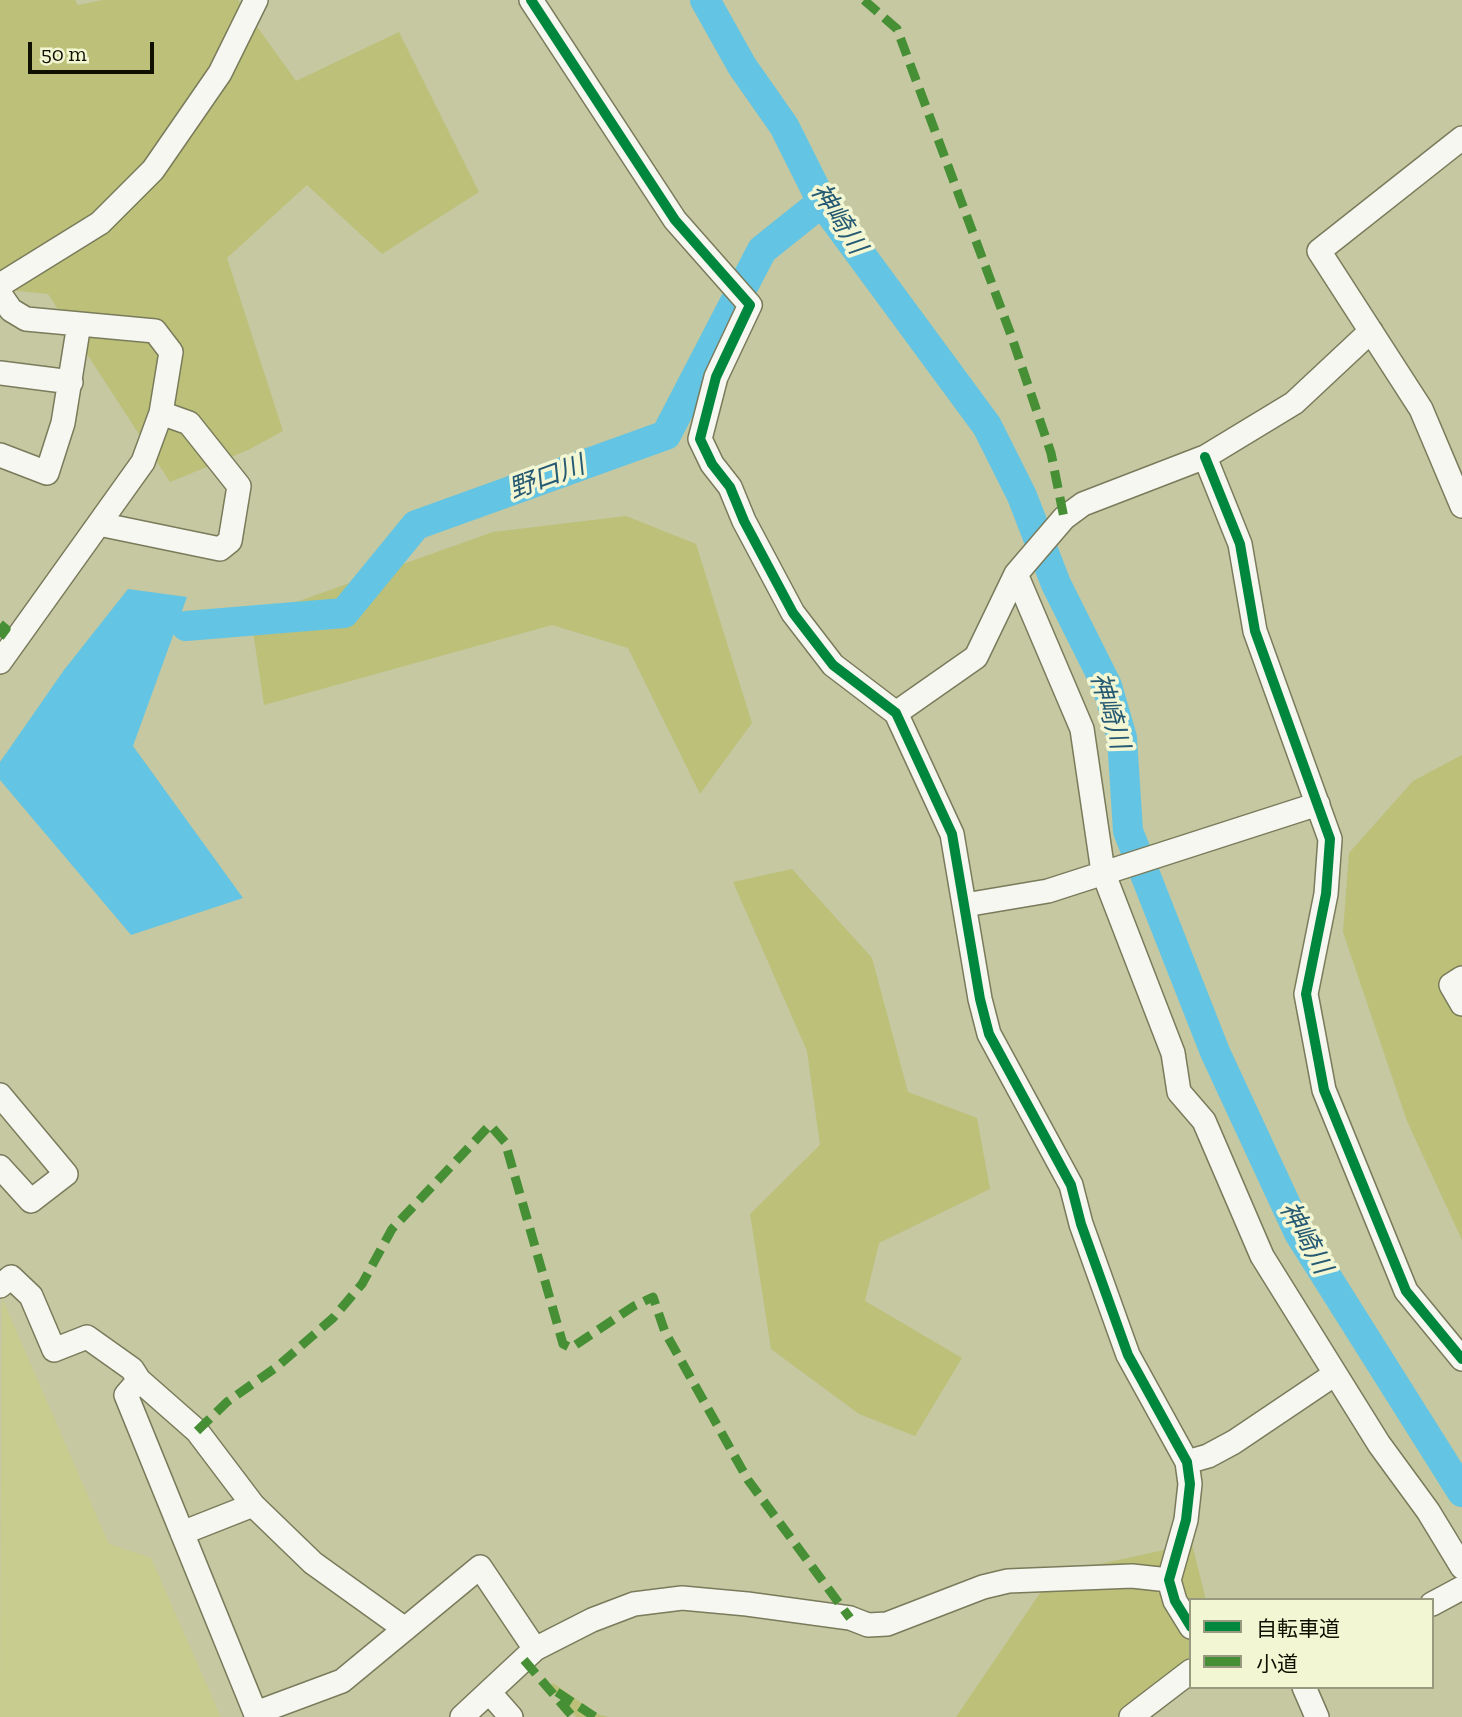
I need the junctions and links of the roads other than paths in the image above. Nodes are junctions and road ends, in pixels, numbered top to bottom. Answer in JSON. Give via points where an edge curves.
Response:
{"nodes":[{"id":1,"x":257,"y":0,"type":"edge"},
{"id":2,"x":531,"y":0,"type":"edge"},
{"id":3,"x":1462,"y":138,"type":"edge"},
{"id":4,"x":0,"y":285,"type":"edge"},
{"id":5,"x":0,"y":294,"type":"edge"},
{"id":6,"x":79,"y":324,"type":"junction"},
{"id":7,"x":1371,"y":331,"type":"junction"},
{"id":8,"x":0,"y":373,"type":"edge"},
{"id":9,"x":71,"y":382,"type":"junction"},
{"id":10,"x":161,"y":413,"type":"junction"},
{"id":11,"x":0,"y":455,"type":"edge"},
{"id":12,"x":1205,"y":457,"type":"junction"},
{"id":13,"x":1462,"y":506,"type":"edge"},
{"id":14,"x":99,"y":524,"type":"junction"},
{"id":15,"x":1016,"y":574,"type":"junction"},
{"id":16,"x":0,"y":662,"type":"edge"},
{"id":17,"x":896,"y":713,"type":"junction"},
{"id":18,"x":1318,"y":804,"type":"junction"},
{"id":19,"x":1103,"y":872,"type":"junction"},
{"id":20,"x":965,"y":905,"type":"junction"},
{"id":21,"x":1462,"y":978,"type":"edge"},
{"id":22,"x":1462,"y":1004,"type":"edge"},
{"id":23,"x":0,"y":1095,"type":"edge"},
{"id":24,"x":0,"y":1167,"type":"edge"},
{"id":25,"x":0,"y":1286,"type":"edge"},
{"id":26,"x":1462,"y":1359,"type":"edge"},
{"id":27,"x":1335,"y":1374,"type":"junction"},
{"id":28,"x":139,"y":1380,"type":"junction"},
{"id":29,"x":1187,"y":1462,"type":"junction"},
{"id":30,"x":253,"y":1505,"type":"junction"},
{"id":31,"x":182,"y":1533,"type":"junction"},
{"id":32,"x":1462,"y":1567,"type":"edge"},
{"id":33,"x":1169,"y":1580,"type":"junction"},
{"id":34,"x":1462,"y":1588,"type":"edge"},
{"id":35,"x":1434,"y":1603,"type":"edge"},
{"id":36,"x":1189,"y":1624,"type":"edge"},
{"id":37,"x":405,"y":1629,"type":"junction"},
{"id":38,"x":535,"y":1649,"type":"junction"},
{"id":39,"x":1189,"y":1673,"type":"edge"},
{"id":40,"x":1305,"y":1689,"type":"edge"},
{"id":41,"x":489,"y":1692,"type":"junction"},
{"id":42,"x":257,"y":1715,"type":"edge"},
{"id":43,"x":461,"y":1717,"type":"edge"},
{"id":44,"x":511,"y":1717,"type":"edge"},
{"id":45,"x":1131,"y":1717,"type":"edge"},
{"id":46,"x":1317,"y":1717,"type":"edge"}],
"edges":[{"from":1,"to":4,"type":"street","via":[[220,73],[153,170],[100,223]]},
{"from":2,"to":17,"type":"street","via":[[675,220],[750,305],[716,377],[700,439],[730,487],[793,613],[833,665]]},
{"from":3,"to":7,"type":"street","via":[[1319,251]]},
{"from":5,"to":6,"type":"street","via":[[11,310],[26,319]]},
{"from":6,"to":9,"type":"street"},
{"from":6,"to":10,"type":"street","via":[[155,331],[171,352]]},
{"from":7,"to":12,"type":"street","via":[[1294,403]]},
{"from":7,"to":13,"type":"street","via":[[1420,409]]},
{"from":8,"to":9,"type":"street"},
{"from":9,"to":11,"type":"street","via":[[47,473]]},
{"from":10,"to":14,"type":"street","via":[[143,462]]},
{"from":10,"to":14,"type":"street","via":[[189,423],[239,486],[230,541],[220,549]]},
{"from":12,"to":15,"type":"street","via":[[1083,504],[1064,518]]},
{"from":12,"to":18,"type":"street","via":[[1240,544],[1255,631]]},
{"from":14,"to":16,"type":"street"},
{"from":15,"to":17,"type":"street","via":[[976,657]]},
{"from":15,"to":19,"type":"street","via":[[1082,729]]},
{"from":17,"to":20,"type":"street","via":[[952,834]]},
{"from":18,"to":19,"type":"street"},
{"from":18,"to":26,"type":"street","via":[[1330,839],[1326,894],[1306,994],[1324,1090],[1406,1290]]},
{"from":19,"to":20,"type":"street","via":[[1048,891]]},
{"from":19,"to":27,"type":"street","via":[[1173,1053],[1180,1092],[1204,1121],[1262,1256]]},
{"from":20,"to":29,"type":"street","via":[[989,1034],[1071,1185],[1128,1355]]},
{"from":21,"to":22,"type":"street","via":[[1451,985]]},
{"from":23,"to":24,"type":"street","via":[[66,1174],[31,1201]]},
{"from":25,"to":28,"type":"street","via":[[11,1277],[31,1296],[54,1350],[86,1337],[132,1369]]},
{"from":27,"to":29,"type":"street","via":[[1234,1442]]},
{"from":27,"to":32,"type":"street"},
{"from":28,"to":30,"type":"street","via":[[197,1431]]},
{"from":28,"to":31,"type":"street","via":[[126,1395]]},
{"from":29,"to":33,"type":"street","via":[[1186,1520]]},
{"from":30,"to":31,"type":"street"},
{"from":30,"to":37,"type":"street","via":[[313,1563]]},
{"from":31,"to":42,"type":"street"},
{"from":33,"to":36,"type":"street"},
{"from":33,"to":38,"type":"street","via":[[1132,1576],[1008,1581],[887,1624],[867,1625],[850,1618],[682,1598],[634,1604]]},
{"from":34,"to":35,"type":"street"},
{"from":37,"to":38,"type":"street","via":[[480,1566]]},
{"from":37,"to":42,"type":"street","via":[[342,1681]]},
{"from":38,"to":41,"type":"street"},
{"from":39,"to":45,"type":"street"},
{"from":40,"to":46,"type":"street"},
{"from":41,"to":43,"type":"street"},
{"from":41,"to":44,"type":"street"}]}
